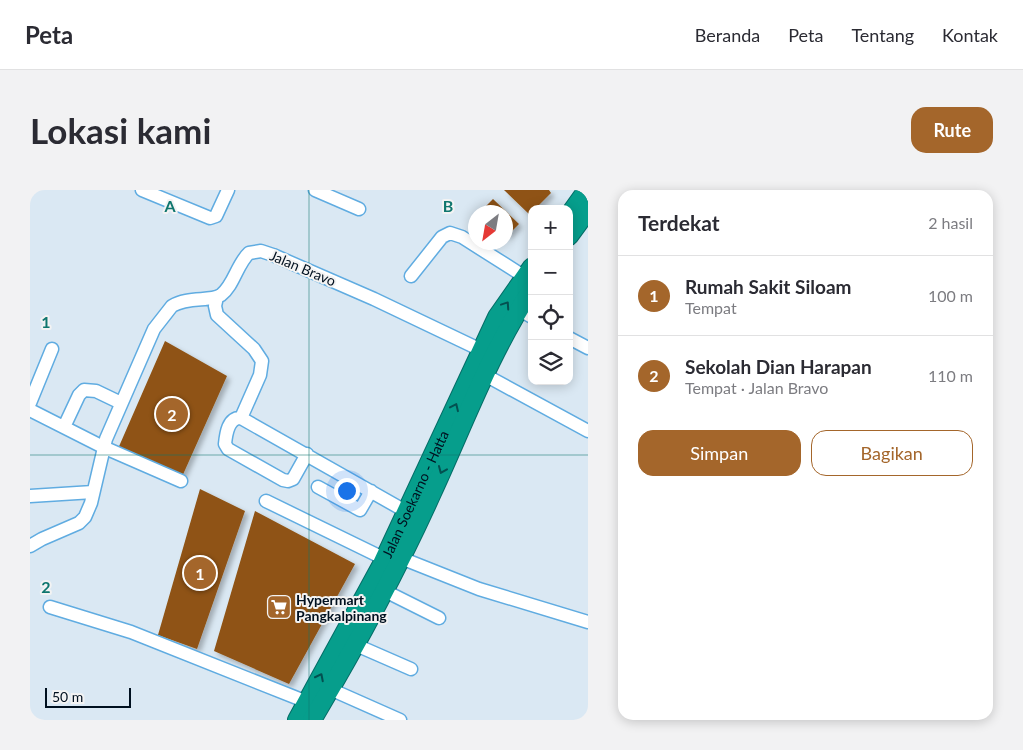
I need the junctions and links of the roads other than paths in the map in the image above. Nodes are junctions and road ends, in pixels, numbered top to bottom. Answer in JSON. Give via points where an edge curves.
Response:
{"nodes":[{"id":1,"x":142,"y":190,"type":"edge"},
{"id":2,"x":228,"y":190,"type":"edge"},
{"id":3,"x":315,"y":190,"type":"edge"},
{"id":4,"x":587,"y":190,"type":"edge"},
{"id":5,"x":359,"y":209,"type":"dead end"},
{"id":6,"x":573,"y":209,"type":"edge"},
{"id":7,"x":588,"y":210,"type":"edge"},
{"id":8,"x":573,"y":231,"type":"edge"},
{"id":9,"x":411,"y":276,"type":"dead end"},
{"id":10,"x":528,"y":277,"type":"edge"},
{"id":11,"x":528,"y":279,"type":"edge"},
{"id":12,"x":528,"y":287,"type":"edge"},
{"id":13,"x":218,"y":297,"type":"junction"},
{"id":14,"x":525,"y":313,"type":"edge"},
{"id":15,"x":573,"y":340,"type":"edge"},
{"id":16,"x":588,"y":348,"type":"edge"},
{"id":17,"x":52,"y":349,"type":"dead end"},
{"id":18,"x":481,"y":350,"type":"junction"},
{"id":19,"x":485,"y":375,"type":"junction"},
{"id":20,"x":30,"y":403,"type":"edge"},
{"id":21,"x":121,"y":403,"type":"junction"},
{"id":22,"x":30,"y":410,"type":"edge"},
{"id":23,"x":242,"y":418,"type":"junction"},
{"id":24,"x":64,"y":427,"type":"junction"},
{"id":25,"x":588,"y":431,"type":"edge"},
{"id":26,"x":103,"y":447,"type":"junction"},
{"id":27,"x":308,"y":454,"type":"junction"},
{"id":28,"x":180,"y":481,"type":"dead end"},
{"id":29,"x":318,"y":488,"type":"dead end"},
{"id":30,"x":372,"y":491,"type":"junction"},
{"id":31,"x":93,"y":492,"type":"junction"},
{"id":32,"x":30,"y":496,"type":"edge"},
{"id":33,"x":266,"y":501,"type":"dead end"},
{"id":34,"x":407,"y":512,"type":"junction"},
{"id":35,"x":30,"y":546,"type":"edge"},
{"id":36,"x":393,"y":559,"type":"junction"},
{"id":37,"x":385,"y":592,"type":"junction"},
{"id":38,"x":50,"y":607,"type":"dead end"},
{"id":39,"x":439,"y":618,"type":"dead end"},
{"id":40,"x":588,"y":622,"type":"edge"},
{"id":41,"x":356,"y":644,"type":"junction"},
{"id":42,"x":411,"y":669,"type":"dead end"},
{"id":43,"x":330,"y":689,"type":"junction"},
{"id":44,"x":307,"y":702,"type":"junction"},
{"id":45,"x":297,"y":720,"type":"edge"},
{"id":46,"x":312,"y":720,"type":"edge"},
{"id":47,"x":400,"y":720,"type":"edge"}],
"edges":[{"from":1,"to":2,"type":"street","via":[[212,218]]},
{"from":3,"to":5,"type":"street"},
{"from":4,"to":6,"type":"highway"},
{"from":7,"to":8,"type":"highway"},
{"from":9,"to":10,"type":"street","via":[[442,237],[450,233]]},
{"from":18,"to":11,"type":"highway","name":"Jalan Soekarno - Hatta","one_way":true,"via":[[497,317]]},
{"from":12,"to":14,"type":"highway","name":"Jalan Soekarno - Hatta"},
{"from":13,"to":18,"type":"street","name":"Jalan Bravo","via":[[247,255],[261,251],[374,299]]},
{"from":13,"to":21,"type":"street","via":[[187,300],[172,306],[154,329]]},
{"from":13,"to":23,"type":"street","via":[[217,315],[254,349],[262,362]]},
{"from":14,"to":19,"type":"highway","name":"Jalan Soekarno - Hatta"},
{"from":15,"to":16,"type":"street"},
{"from":17,"to":20,"type":"street"},
{"from":34,"to":18,"type":"highway","name":"Jalan Soekarno - Hatta","one_way":true},
{"from":19,"to":25,"type":"street"},
{"from":19,"to":36,"type":"highway","name":"Jalan Soekarno - Hatta","one_way":true},
{"from":21,"to":24,"type":"street","via":[[85,389]]},
{"from":21,"to":26,"type":"street"},
{"from":22,"to":24,"type":"street"},
{"from":23,"to":27,"type":"street"},
{"from":23,"to":27,"type":"street","via":[[235,418],[231,423],[224,444],[278,478],[293,479]]},
{"from":24,"to":26,"type":"street"},
{"from":26,"to":28,"type":"street"},
{"from":26,"to":31,"type":"street"},
{"from":27,"to":30,"type":"street"},
{"from":29,"to":30,"type":"street","via":[[360,510]]},
{"from":30,"to":34,"type":"street"},
{"from":31,"to":32,"type":"street"},
{"from":31,"to":35,"type":"street","via":[[83,519]]},
{"from":33,"to":36,"type":"street"},
{"from":34,"to":36,"type":"highway","name":"Jalan Soekarno - Hatta"},
{"from":36,"to":37,"type":"highway","name":"Jalan Soekarno - Hatta"},
{"from":36,"to":40,"type":"street"},
{"from":44,"to":36,"type":"highway","name":"Jalan Soekarno - Hatta","one_way":true},
{"from":37,"to":39,"type":"street"},
{"from":37,"to":41,"type":"highway","name":"Jalan Soekarno - Hatta"},
{"from":38,"to":44,"type":"street","via":[[131,632]]},
{"from":41,"to":42,"type":"street"},
{"from":41,"to":43,"type":"highway","name":"Jalan Soekarno - Hatta"},
{"from":43,"to":46,"type":"highway","name":"Jalan Soekarno - Hatta"},
{"from":43,"to":47,"type":"street"},
{"from":44,"to":45,"type":"highway","name":"Jalan Soekarno - Hatta"}]}
